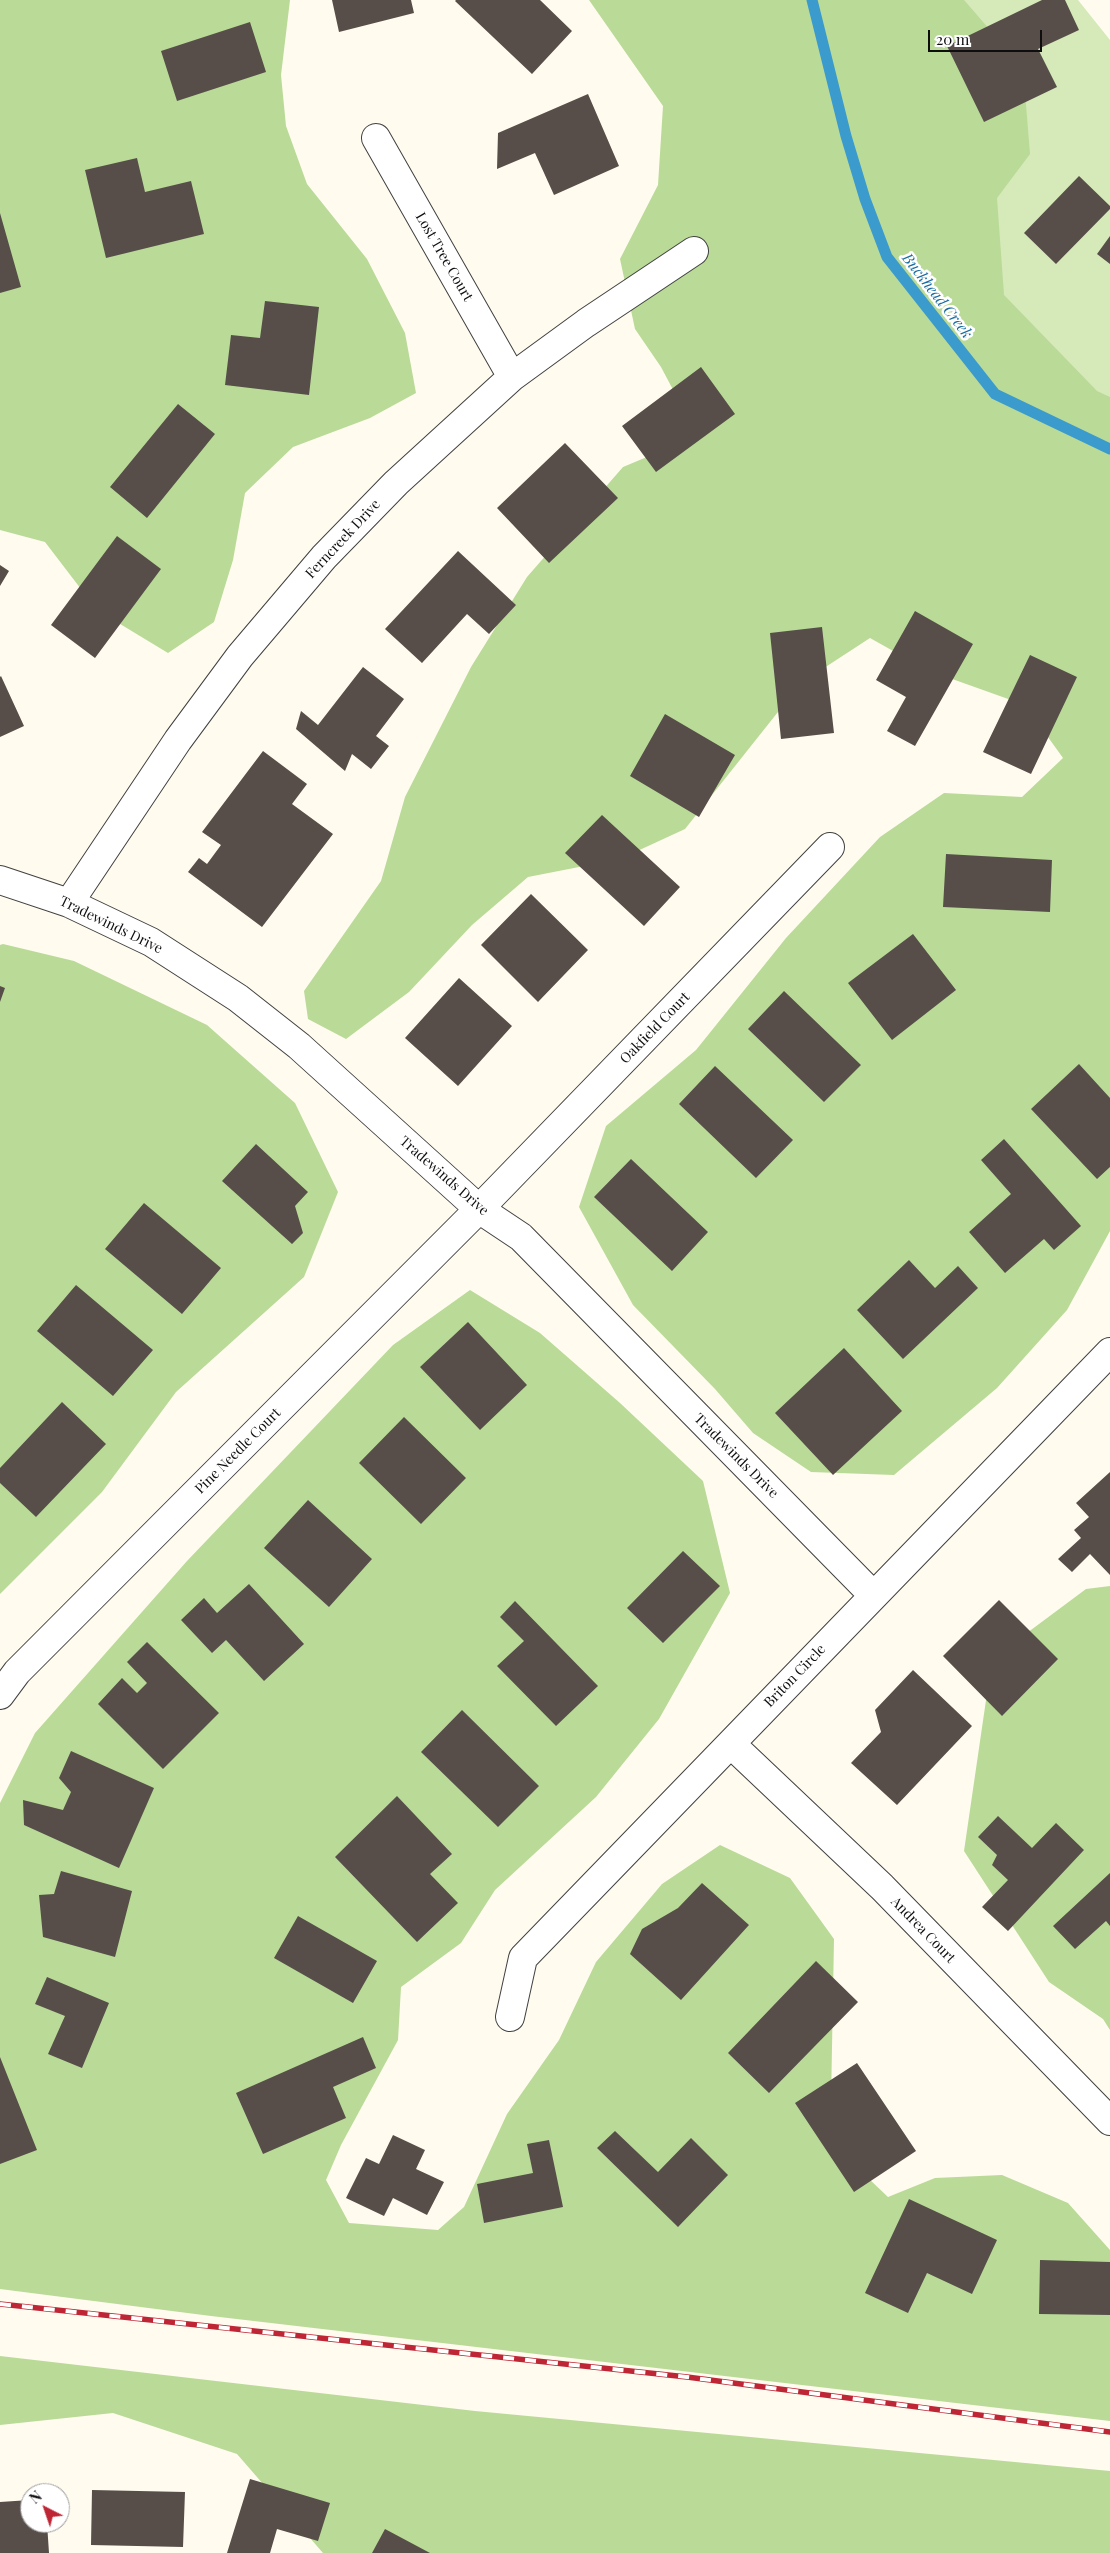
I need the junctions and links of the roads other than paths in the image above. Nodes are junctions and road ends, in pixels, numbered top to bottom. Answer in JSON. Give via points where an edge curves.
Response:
{"nodes":[{"id":1,"x":376,"y":138,"type":"dead end"},
{"id":2,"x":694,"y":251,"type":"dead end"},
{"id":3,"x":512,"y":377,"type":"junction"},
{"id":4,"x":830,"y":847,"type":"dead end"},
{"id":5,"x":0,"y":880,"type":"edge"},
{"id":6,"x":69,"y":903,"type":"junction"},
{"id":7,"x":479,"y":1209,"type":"junction"},
{"id":8,"x":1110,"y":1352,"type":"edge"},
{"id":9,"x":873,"y":1595,"type":"junction"},
{"id":10,"x":0,"y":1695,"type":"edge"},
{"id":11,"x":731,"y":1744,"type":"junction"},
{"id":12,"x":510,"y":2017,"type":"dead end"},
{"id":13,"x":1110,"y":2120,"type":"edge"}],
"edges":[{"from":1,"to":3,"type":"street","name":"Lost Tree Court"},
{"from":2,"to":3,"type":"street","name":"Ferncreek Drive"},
{"from":3,"to":6,"type":"street","name":"Ferncreek Drive","via":[[390,490],[324,557],[246,649],[178,740]]},
{"from":4,"to":7,"type":"street","name":"Oakfield Court"},
{"from":5,"to":6,"type":"street","name":"Tradewinds Drive"},
{"from":6,"to":7,"type":"street","name":"Tradewinds Drive","via":[[151,942],[238,998],[300,1046]]},
{"from":7,"to":9,"type":"street","name":"Tradewinds Drive","via":[[521,1237]]},
{"from":7,"to":10,"type":"street","name":"Pine Needle Court","via":[[17,1672]]},
{"from":8,"to":9,"type":"street","name":"Briton Circle"},
{"from":9,"to":11,"type":"street","name":"Briton Circle"},
{"from":11,"to":12,"type":"street","name":"Briton Circle","via":[[523,1958]]},
{"from":11,"to":13,"type":"street","name":"Andrea Court","via":[[882,1887]]}]}
